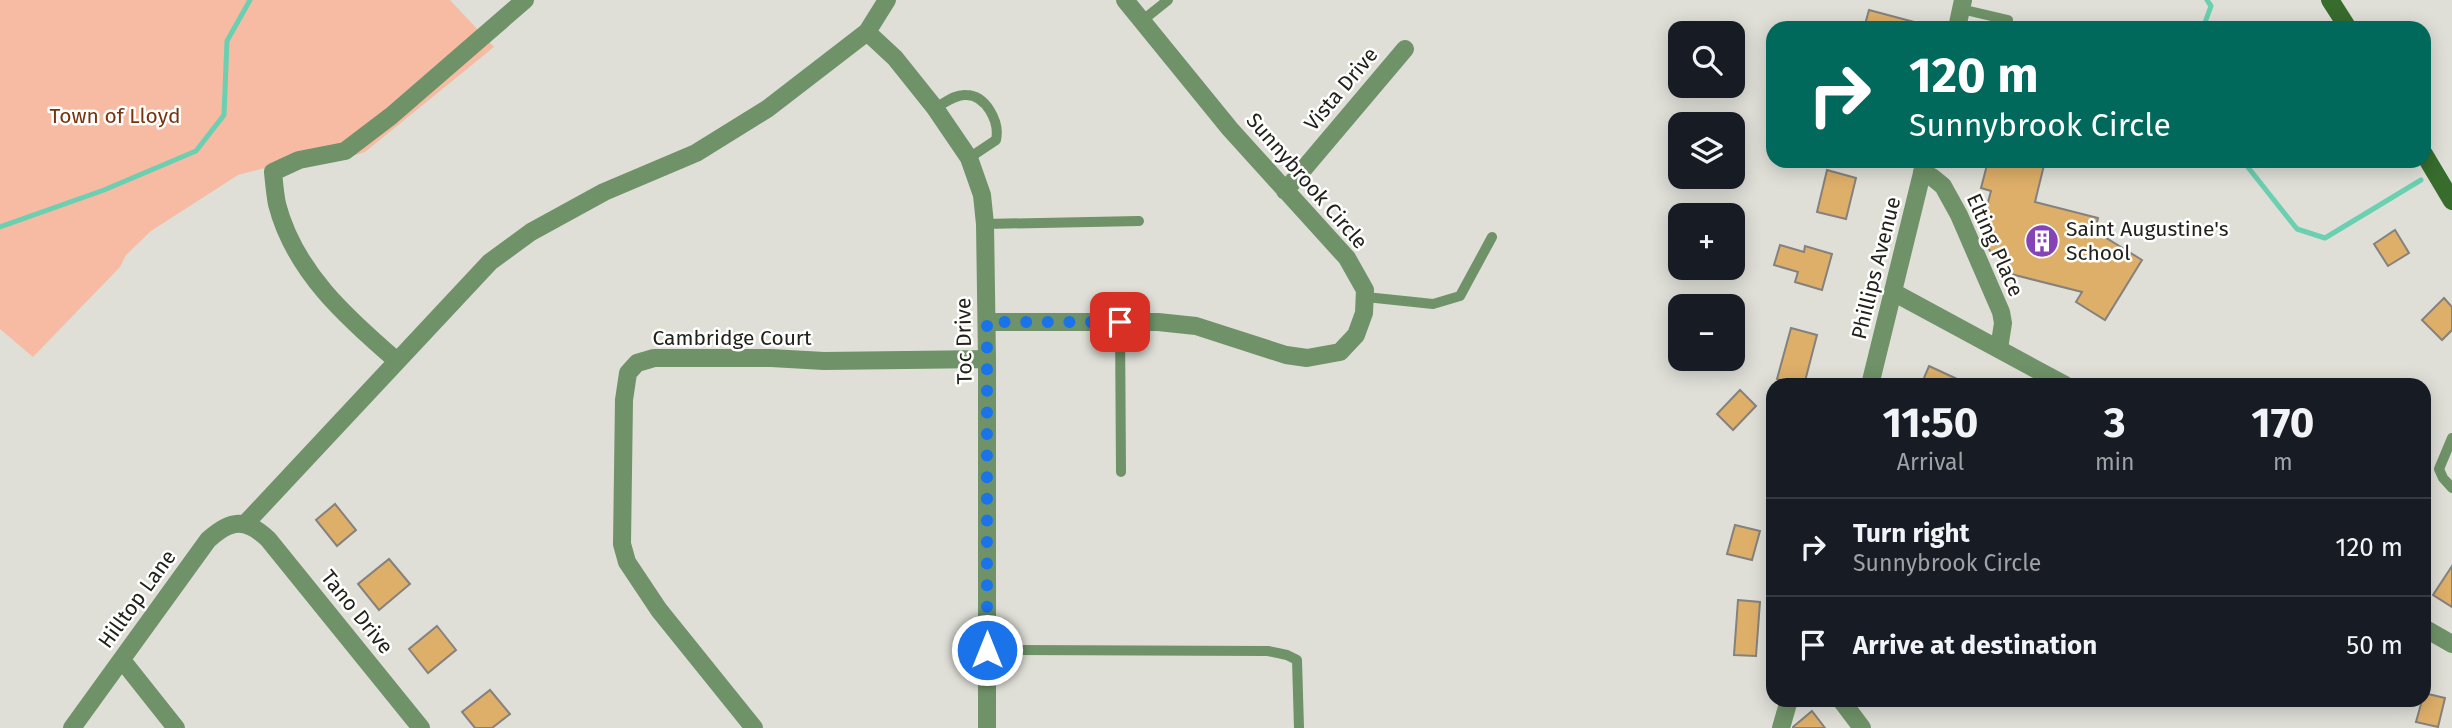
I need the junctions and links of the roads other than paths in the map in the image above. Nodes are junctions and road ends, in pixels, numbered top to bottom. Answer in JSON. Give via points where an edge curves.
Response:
{"nodes":[{"id":1,"x":525,"y":0,"type":"edge"},
{"id":2,"x":887,"y":0,"type":"edge"},
{"id":3,"x":1125,"y":0,"type":"edge"},
{"id":4,"x":1168,"y":0,"type":"edge"},
{"id":5,"x":2330,"y":0,"type":"edge"},
{"id":6,"x":1962,"y":4,"type":"edge"},
{"id":7,"x":1143,"y":20,"type":"junction"},
{"id":8,"x":2008,"y":20,"type":"dead end"},
{"id":9,"x":2344,"y":21,"type":"edge"},
{"id":10,"x":867,"y":32,"type":"junction"},
{"id":11,"x":1405,"y":49,"type":"dead end"},
{"id":12,"x":935,"y":108,"type":"junction"},
{"id":13,"x":969,"y":158,"type":"junction"},
{"id":14,"x":2431,"y":166,"type":"edge"},
{"id":15,"x":1924,"y":168,"type":"edge"},
{"id":16,"x":1925,"y":168,"type":"edge"},
{"id":17,"x":1285,"y":191,"type":"junction"},
{"id":18,"x":2452,"y":201,"type":"edge"},
{"id":19,"x":1139,"y":221,"type":"dead end"},
{"id":20,"x":985,"y":224,"type":"junction"},
{"id":21,"x":1492,"y":237,"type":"dead end"},
{"id":22,"x":1893,"y":292,"type":"junction"},
{"id":23,"x":1366,"y":297,"type":"junction"},
{"id":24,"x":987,"y":322,"type":"junction"},
{"id":25,"x":1120,"y":322,"type":"junction"},
{"id":26,"x":1999,"y":349,"type":"junction"},
{"id":27,"x":987,"y":359,"type":"junction"},
{"id":28,"x":397,"y":361,"type":"junction"},
{"id":29,"x":1872,"y":378,"type":"edge"},
{"id":30,"x":2052,"y":378,"type":"edge"},
{"id":31,"x":2452,"y":438,"type":"edge"},
{"id":32,"x":1121,"y":472,"type":"dead end"},
{"id":33,"x":2452,"y":488,"type":"edge"},
{"id":34,"x":250,"y":526,"type":"junction"},
{"id":35,"x":2431,"y":632,"type":"edge"},
{"id":36,"x":2452,"y":644,"type":"edge"},
{"id":37,"x":987,"y":650,"type":"junction"},
{"id":38,"x":122,"y":660,"type":"junction"},
{"id":39,"x":1787,"y":707,"type":"edge"},
{"id":40,"x":1846,"y":707,"type":"edge"},
{"id":41,"x":72,"y":728,"type":"edge"},
{"id":42,"x":176,"y":728,"type":"edge"},
{"id":43,"x":421,"y":728,"type":"edge"},
{"id":44,"x":754,"y":728,"type":"edge"},
{"id":45,"x":987,"y":728,"type":"edge"},
{"id":46,"x":1299,"y":728,"type":"edge"},
{"id":47,"x":1780,"y":728,"type":"edge"},
{"id":48,"x":1863,"y":728,"type":"edge"}],
"edges":[{"from":1,"to":28,"type":"street","via":[[345,151],[299,160],[273,172],[277,204],[303,264],[353,322]]},
{"from":2,"to":10,"type":"street"},
{"from":3,"to":7,"type":"street","name":"Sunnybrook Circle"},
{"from":4,"to":7,"type":"lane"},
{"from":5,"to":9,"type":"street"},
{"from":6,"to":8,"type":"lane"},
{"from":7,"to":17,"type":"street","name":"Sunnybrook Circle"},
{"from":10,"to":12,"type":"street","name":"Toc Drive","via":[[895,58]]},
{"from":10,"to":28,"type":"street","via":[[767,109],[696,153],[604,192],[531,232],[490,262]]},
{"from":11,"to":17,"type":"street","name":"Vista Drive"},
{"from":12,"to":13,"type":"street","name":"Toc Drive"},
{"from":12,"to":13,"type":"lane","via":[[968,94],[984,103],[994,119],[996,141]]},
{"from":13,"to":20,"type":"street","name":"Toc Drive","via":[[982,195]]},
{"from":14,"to":18,"type":"street"},
{"from":15,"to":22,"type":"street","name":"Phillips Avenue"},
{"from":16,"to":26,"type":"street","name":"Elting Place","via":[[1954,205],[2001,312]]},
{"from":17,"to":23,"type":"street","name":"Sunnybrook Circle","via":[[1347,258]]},
{"from":19,"to":20,"type":"lane"},
{"from":20,"to":24,"type":"street","name":"Toc Drive"},
{"from":21,"to":23,"type":"lane","via":[[1460,296],[1433,304]]},
{"from":22,"to":26,"type":"street"},
{"from":22,"to":29,"type":"street","name":"Phillips Avenue"},
{"from":23,"to":25,"type":"street","via":[[1356,335],[1340,352],[1315,358],[1286,355],[1196,326]]},
{"from":24,"to":25,"type":"street"},
{"from":24,"to":27,"type":"street","name":"Toc Drive"},
{"from":25,"to":32,"type":"lane"},
{"from":26,"to":30,"type":"street"},
{"from":27,"to":37,"type":"street","name":"Toc Drive"},
{"from":27,"to":44,"type":"street","name":"Cambridge Court","via":[[654,358],[638,363],[628,373],[622,544],[627,562],[659,610]]},
{"from":28,"to":34,"type":"street"},
{"from":31,"to":33,"type":"lane","via":[[2439,469]]},
{"from":34,"to":38,"type":"street","name":"Hilltop Lane","via":[[226,527],[208,540]]},
{"from":34,"to":43,"type":"street","name":"Tano Drive","via":[[268,539]]},
{"from":35,"to":36,"type":"street"},
{"from":37,"to":45,"type":"street","name":"Toc Drive"},
{"from":37,"to":46,"type":"lane","via":[[1268,651],[1287,655],[1297,660]]},
{"from":38,"to":41,"type":"street","name":"Hilltop Lane"},
{"from":38,"to":42,"type":"street"},
{"from":39,"to":47,"type":"street"},
{"from":40,"to":48,"type":"street"}]}
